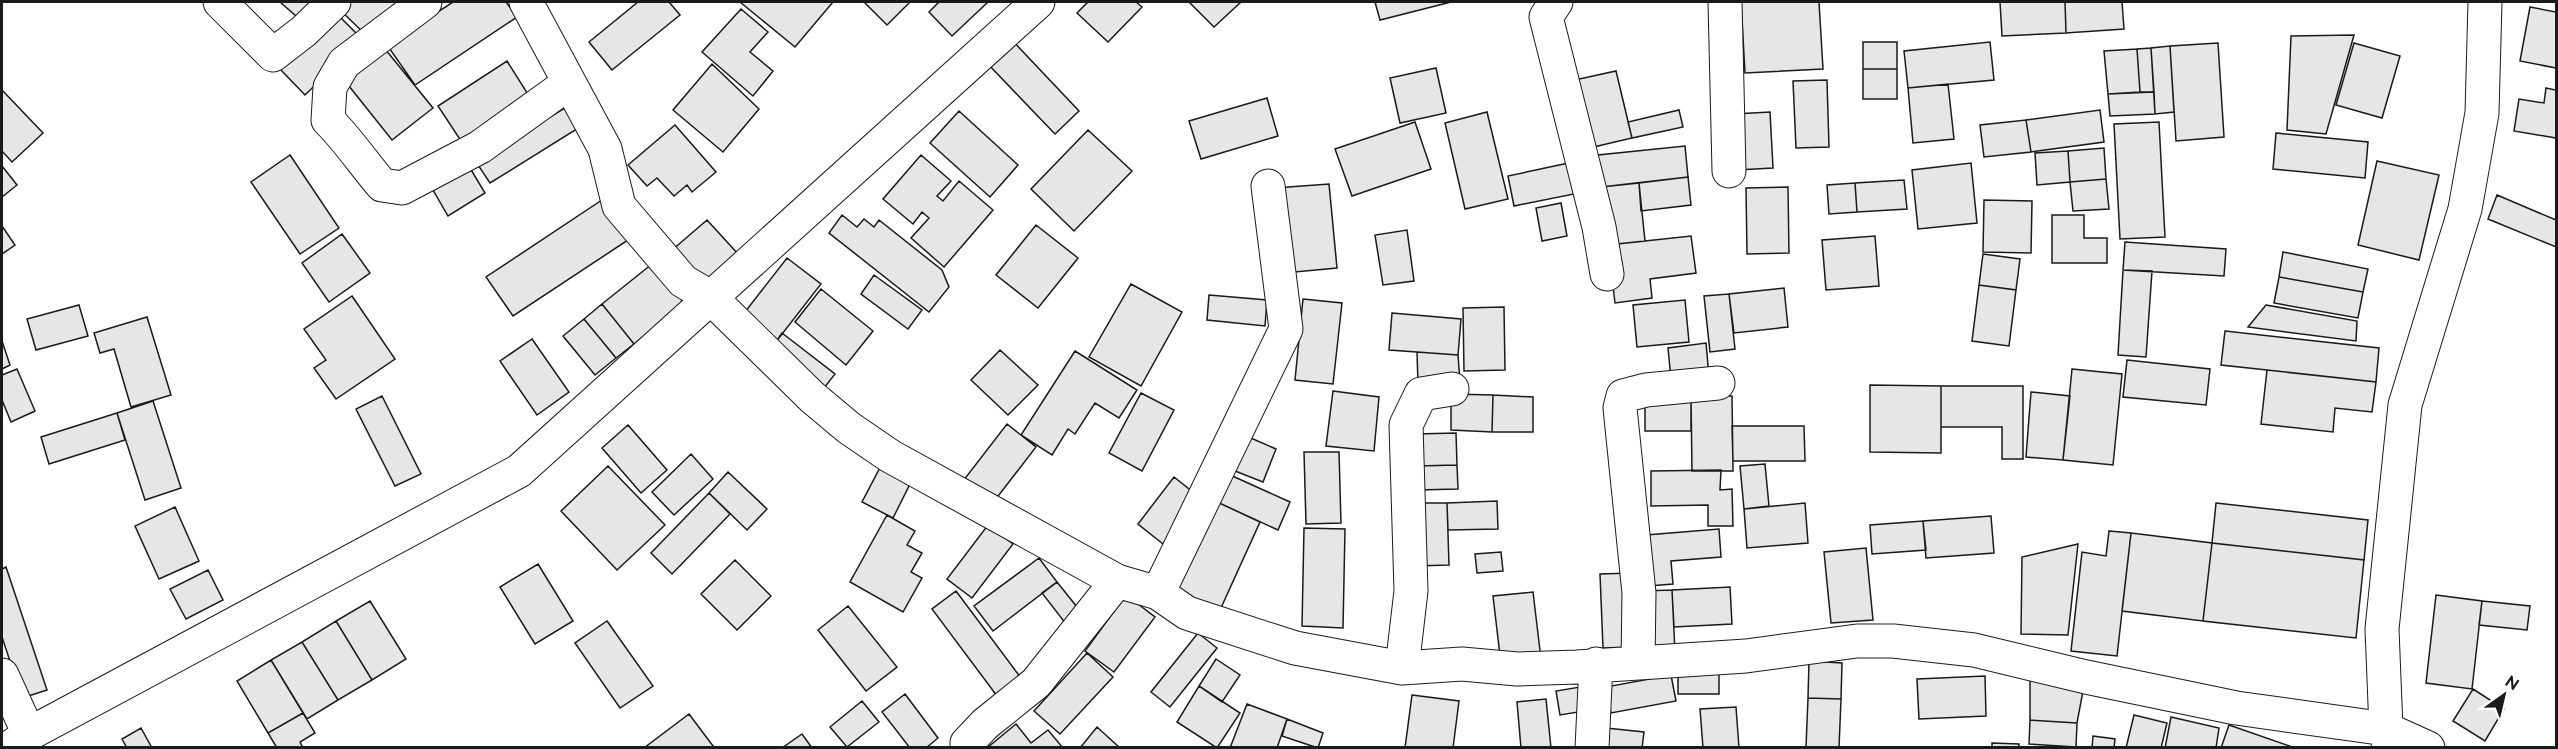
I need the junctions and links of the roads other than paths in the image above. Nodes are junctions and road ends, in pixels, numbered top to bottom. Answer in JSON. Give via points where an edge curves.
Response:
{"nodes":[{"id":1,"x":220,"y":2,"type":"edge"},
{"id":2,"x":334,"y":2,"type":"edge"},
{"id":3,"x":425,"y":2,"type":"edge"},
{"id":4,"x":526,"y":2,"type":"edge"},
{"id":5,"x":1038,"y":2,"type":"edge"},
{"id":6,"x":1556,"y":2,"type":"edge"},
{"id":7,"x":1725,"y":2,"type":"edge"},
{"id":8,"x":2485,"y":2,"type":"edge"},
{"id":9,"x":569,"y":83,"type":"junction"},
{"id":10,"x":1729,"y":171,"type":"dead end"},
{"id":11,"x":1268,"y":186,"type":"dead end"},
{"id":12,"x":1607,"y":274,"type":"dead end"},
{"id":13,"x":710,"y":297,"type":"junction"},
{"id":14,"x":1718,"y":383,"type":"dead end"},
{"id":15,"x":1452,"y":389,"type":"dead end"},
{"id":16,"x":1117,"y":581,"type":"junction"},
{"id":17,"x":1158,"y":593,"type":"junction"},
{"id":18,"x":1638,"y":663,"type":"junction"},
{"id":19,"x":1596,"y":664,"type":"junction"},
{"id":20,"x":1402,"y":668,"type":"junction"},
{"id":21,"x":2,"y":675,"type":"edge"},
{"id":22,"x":2387,"y":738,"type":"edge"},
{"id":23,"x":19,"y":741,"type":"edge"},
{"id":24,"x":967,"y":747,"type":"edge"},
{"id":25,"x":1592,"y":747,"type":"edge"},
{"id":26,"x":2428,"y":747,"type":"edge"}],
"edges":[{"from":1,"to":2,"type":"street","via":[[273,55]]},
{"from":3,"to":9,"type":"street","via":[[344,63],[330,87],[328,120],[382,185],[402,188],[480,147]]},
{"from":4,"to":9,"type":"street"},
{"from":5,"to":13,"type":"street"},
{"from":6,"to":12,"type":"street","via":[[1546,17],[1599,227]]},
{"from":7,"to":10,"type":"street"},
{"from":8,"to":22,"type":"street","via":[[2482,113],[2465,209],[2405,405],[2382,629]]},
{"from":9,"to":13,"type":"street","via":[[605,149],[619,206],[683,281]]},
{"from":11,"to":17,"type":"street","via":[[1287,329]]},
{"from":13,"to":16,"type":"street","via":[[849,428],[890,456]]},
{"from":13,"to":23,"type":"street","via":[[519,471]]},
{"from":14,"to":18,"type":"street","via":[[1623,396],[1620,408],[1639,593]]},
{"from":15,"to":20,"type":"street","via":[[1421,394],[1406,425],[1411,591]]},
{"from":16,"to":17,"type":"street"},
{"from":16,"to":24,"type":"street","via":[[1036,683],[985,724],[967,742]]},
{"from":17,"to":20,"type":"street","via":[[1187,613],[1295,648]]},
{"from":18,"to":19,"type":"street"},
{"from":18,"to":22,"type":"street","via":[[1746,656],[1857,641],[1893,641],[1974,650],[2086,677]]},
{"from":19,"to":20,"type":"street","via":[[1517,669],[1462,664]]},
{"from":19,"to":25,"type":"street"},
{"from":21,"to":23,"type":"street"},
{"from":22,"to":26,"type":"street"}]}
